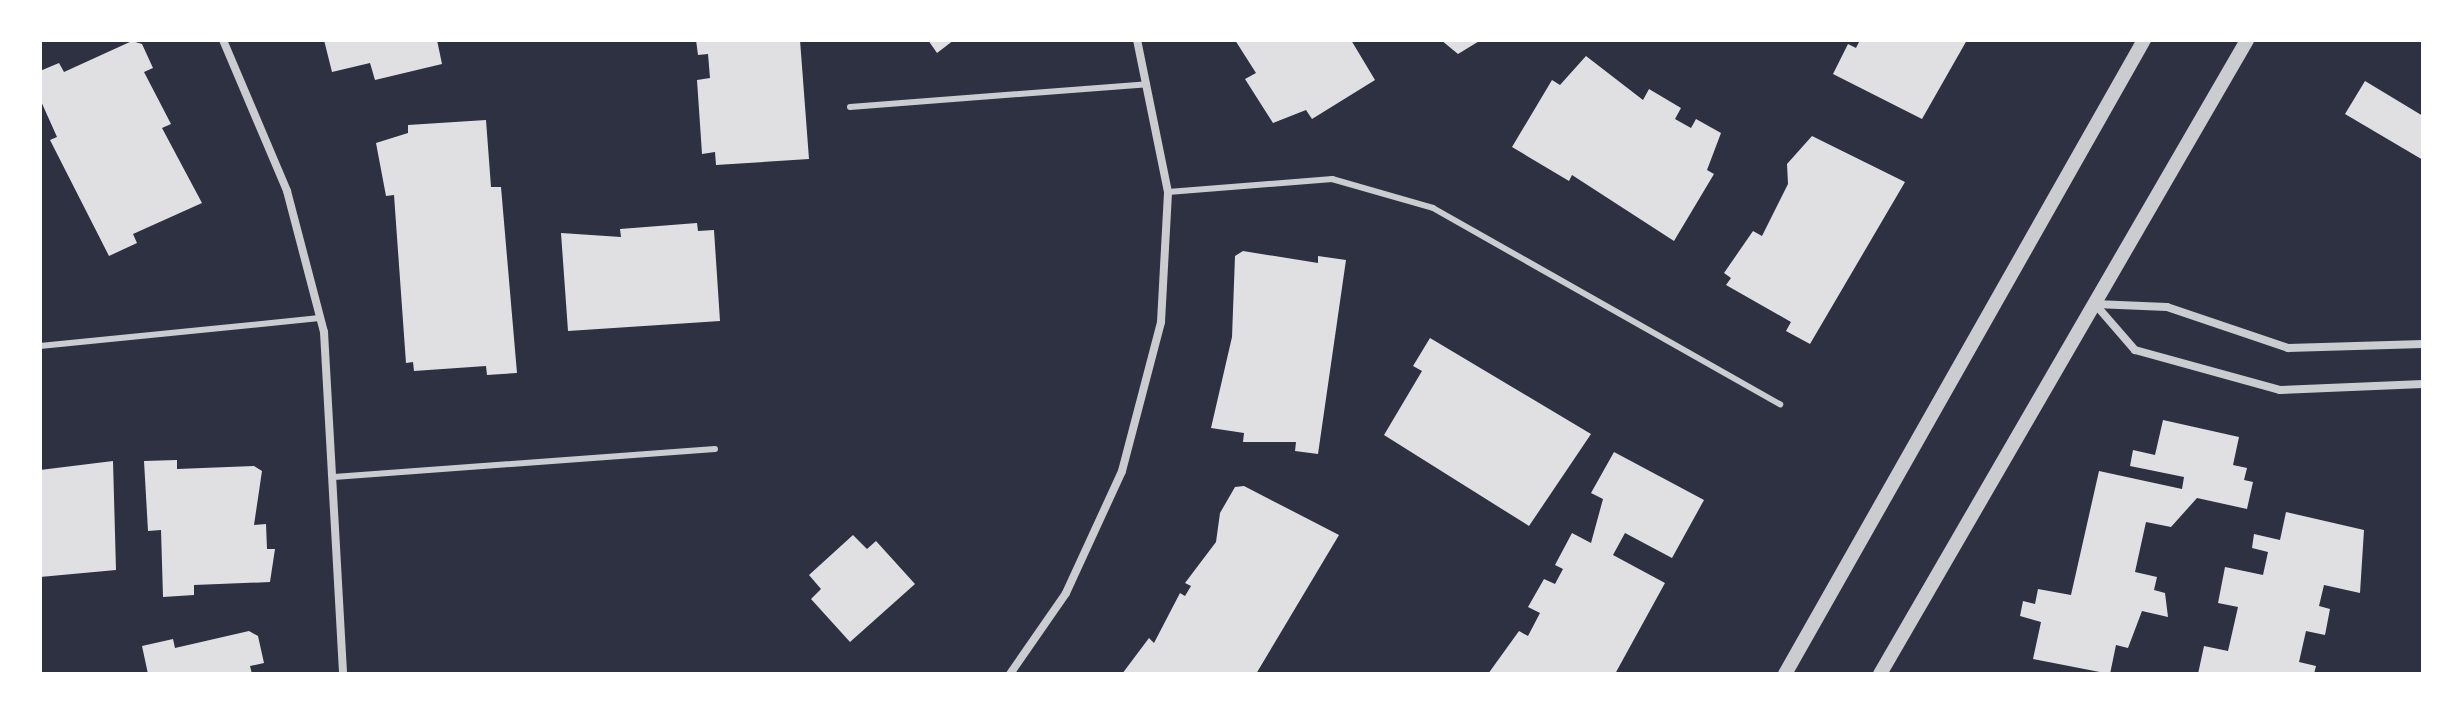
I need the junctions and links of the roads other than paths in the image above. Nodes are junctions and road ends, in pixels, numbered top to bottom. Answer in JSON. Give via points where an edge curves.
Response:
{"nodes":[{"id":1,"x":223,"y":40,"type":"edge"},
{"id":2,"x":1137,"y":40,"type":"edge"},
{"id":3,"x":2144,"y":40,"type":"edge"},
{"id":4,"x":2247,"y":40,"type":"edge"},
{"id":5,"x":1147,"y":84,"type":"junction"},
{"id":6,"x":850,"y":107,"type":"dead end"},
{"id":7,"x":1168,"y":192,"type":"junction"},
{"id":8,"x":2095,"y":304,"type":"junction"},
{"id":9,"x":320,"y":318,"type":"junction"},
{"id":10,"x":2423,"y":344,"type":"edge"},
{"id":11,"x":40,"y":346,"type":"edge"},
{"id":12,"x":2423,"y":384,"type":"edge"},
{"id":13,"x":1780,"y":404,"type":"dead end"},
{"id":14,"x":715,"y":449,"type":"dead end"},
{"id":15,"x":334,"y":477,"type":"junction"},
{"id":16,"x":343,"y":674,"type":"edge"},
{"id":17,"x":1010,"y":674,"type":"edge"},
{"id":18,"x":1785,"y":674,"type":"edge"},
{"id":19,"x":1880,"y":674,"type":"edge"}],
"edges":[{"from":1,"to":9,"type":"street","via":[[287,191]]},
{"from":2,"to":5,"type":"street"},
{"from":3,"to":18,"type":"street"},
{"from":4,"to":8,"type":"street"},
{"from":5,"to":6,"type":"lane"},
{"from":5,"to":7,"type":"street"},
{"from":7,"to":13,"type":"lane","via":[[1332,179],[1433,208]]},
{"from":7,"to":17,"type":"street","via":[[1161,322],[1122,471],[1066,593]]},
{"from":8,"to":10,"type":"street","via":[[2167,307],[2288,348]]},
{"from":8,"to":12,"type":"street","via":[[2135,350],[2280,390]]},
{"from":8,"to":19,"type":"street"},
{"from":9,"to":11,"type":"lane"},
{"from":9,"to":15,"type":"street"},
{"from":14,"to":15,"type":"lane"},
{"from":15,"to":16,"type":"street"}]}
